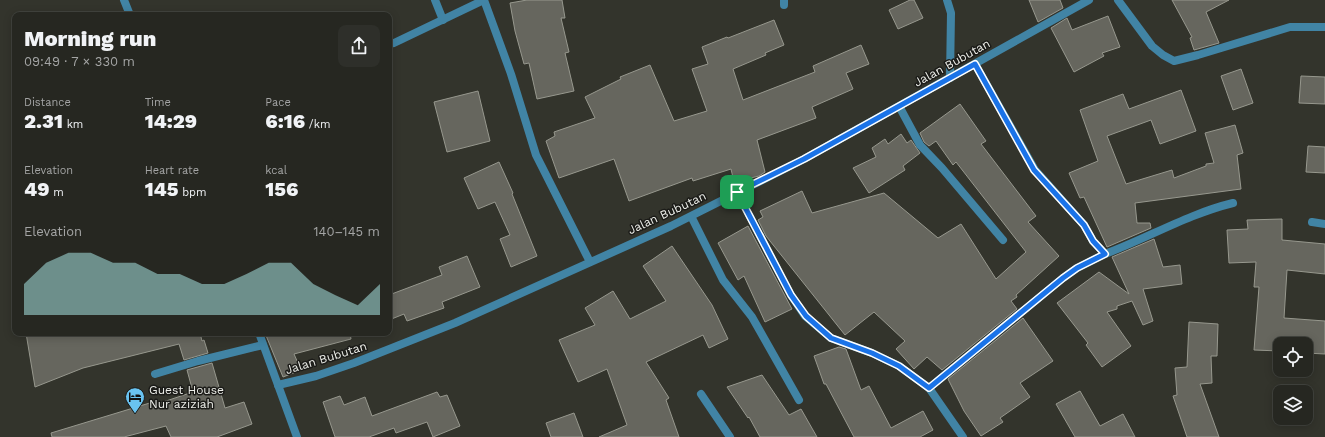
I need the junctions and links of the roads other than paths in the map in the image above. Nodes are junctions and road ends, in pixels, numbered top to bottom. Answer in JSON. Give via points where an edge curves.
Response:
{"nodes":[{"id":1,"x":124,"y":0,"type":"edge"},
{"id":2,"x":435,"y":0,"type":"edge"},
{"id":3,"x":947,"y":0,"type":"edge"},
{"id":4,"x":1089,"y":0,"type":"edge"},
{"id":5,"x":1118,"y":0,"type":"edge"},
{"id":6,"x":129,"y":12,"type":"edge"},
{"id":7,"x":443,"y":20,"type":"junction"},
{"id":8,"x":1325,"y":27,"type":"edge"},
{"id":9,"x":394,"y":43,"type":"dead end"},
{"id":10,"x":975,"y":64,"type":"junction"},
{"id":11,"x":950,"y":78,"type":"junction"},
{"id":12,"x":899,"y":106,"type":"junction"},
{"id":13,"x":737,"y":192,"type":"junction"},
{"id":14,"x":1233,"y":203,"type":"dead end"},
{"id":15,"x":691,"y":216,"type":"junction"},
{"id":16,"x":1312,"y":222,"type":"dead end"},
{"id":17,"x":1325,"y":224,"type":"edge"},
{"id":18,"x":1003,"y":240,"type":"dead end"},
{"id":19,"x":1105,"y":254,"type":"junction"},
{"id":20,"x":590,"y":262,"type":"junction"},
{"id":21,"x":260,"y":336,"type":"edge"},
{"id":22,"x":263,"y":345,"type":"junction"},
{"id":23,"x":155,"y":374,"type":"dead end"},
{"id":24,"x":278,"y":385,"type":"junction"},
{"id":25,"x":929,"y":388,"type":"junction"},
{"id":26,"x":701,"y":394,"type":"dead end"},
{"id":27,"x":800,"y":400,"type":"dead end"},
{"id":28,"x":297,"y":437,"type":"edge"},
{"id":29,"x":730,"y":437,"type":"edge"},
{"id":30,"x":963,"y":437,"type":"edge"}],
"edges":[{"from":1,"to":6,"type":"street"},
{"from":2,"to":7,"type":"street"},
{"from":3,"to":11,"type":"street","via":[[951,13]]},
{"from":4,"to":10,"type":"street","name":"Jalan Bubutan"},
{"from":5,"to":8,"type":"street","via":[[1152,46],[1174,61],[1290,27]]},
{"from":7,"to":9,"type":"street"},
{"from":7,"to":20,"type":"street","via":[[484,0],[511,74],[536,155]]},
{"from":10,"to":11,"type":"street","name":"Jalan Bubutan"},
{"from":10,"to":19,"type":"street","via":[[1034,170],[1084,225],[1093,241]]},
{"from":11,"to":12,"type":"street","name":"Jalan Bubutan"},
{"from":12,"to":13,"type":"street","name":"Jalan Bubutan","via":[[804,159]]},
{"from":12,"to":18,"type":"street","via":[[920,145]]},
{"from":13,"to":15,"type":"street","name":"Jalan Bubutan"},
{"from":13,"to":25,"type":"street","via":[[791,295],[806,316],[831,338],[899,366]]},
{"from":14,"to":19,"type":"street","via":[[1191,216]]},
{"from":15,"to":20,"type":"street","name":"Jalan Bubutan"},
{"from":15,"to":27,"type":"street","via":[[723,280],[752,317]]},
{"from":16,"to":17,"type":"street"},
{"from":19,"to":25,"type":"street","via":[[1063,278]]},
{"from":20,"to":24,"type":"street","name":"Jalan Bubutan","via":[[455,323],[354,363]]},
{"from":21,"to":22,"type":"street"},
{"from":22,"to":23,"type":"street"},
{"from":22,"to":24,"type":"street"},
{"from":24,"to":28,"type":"street"},
{"from":25,"to":30,"type":"street"},
{"from":26,"to":29,"type":"street"}]}
